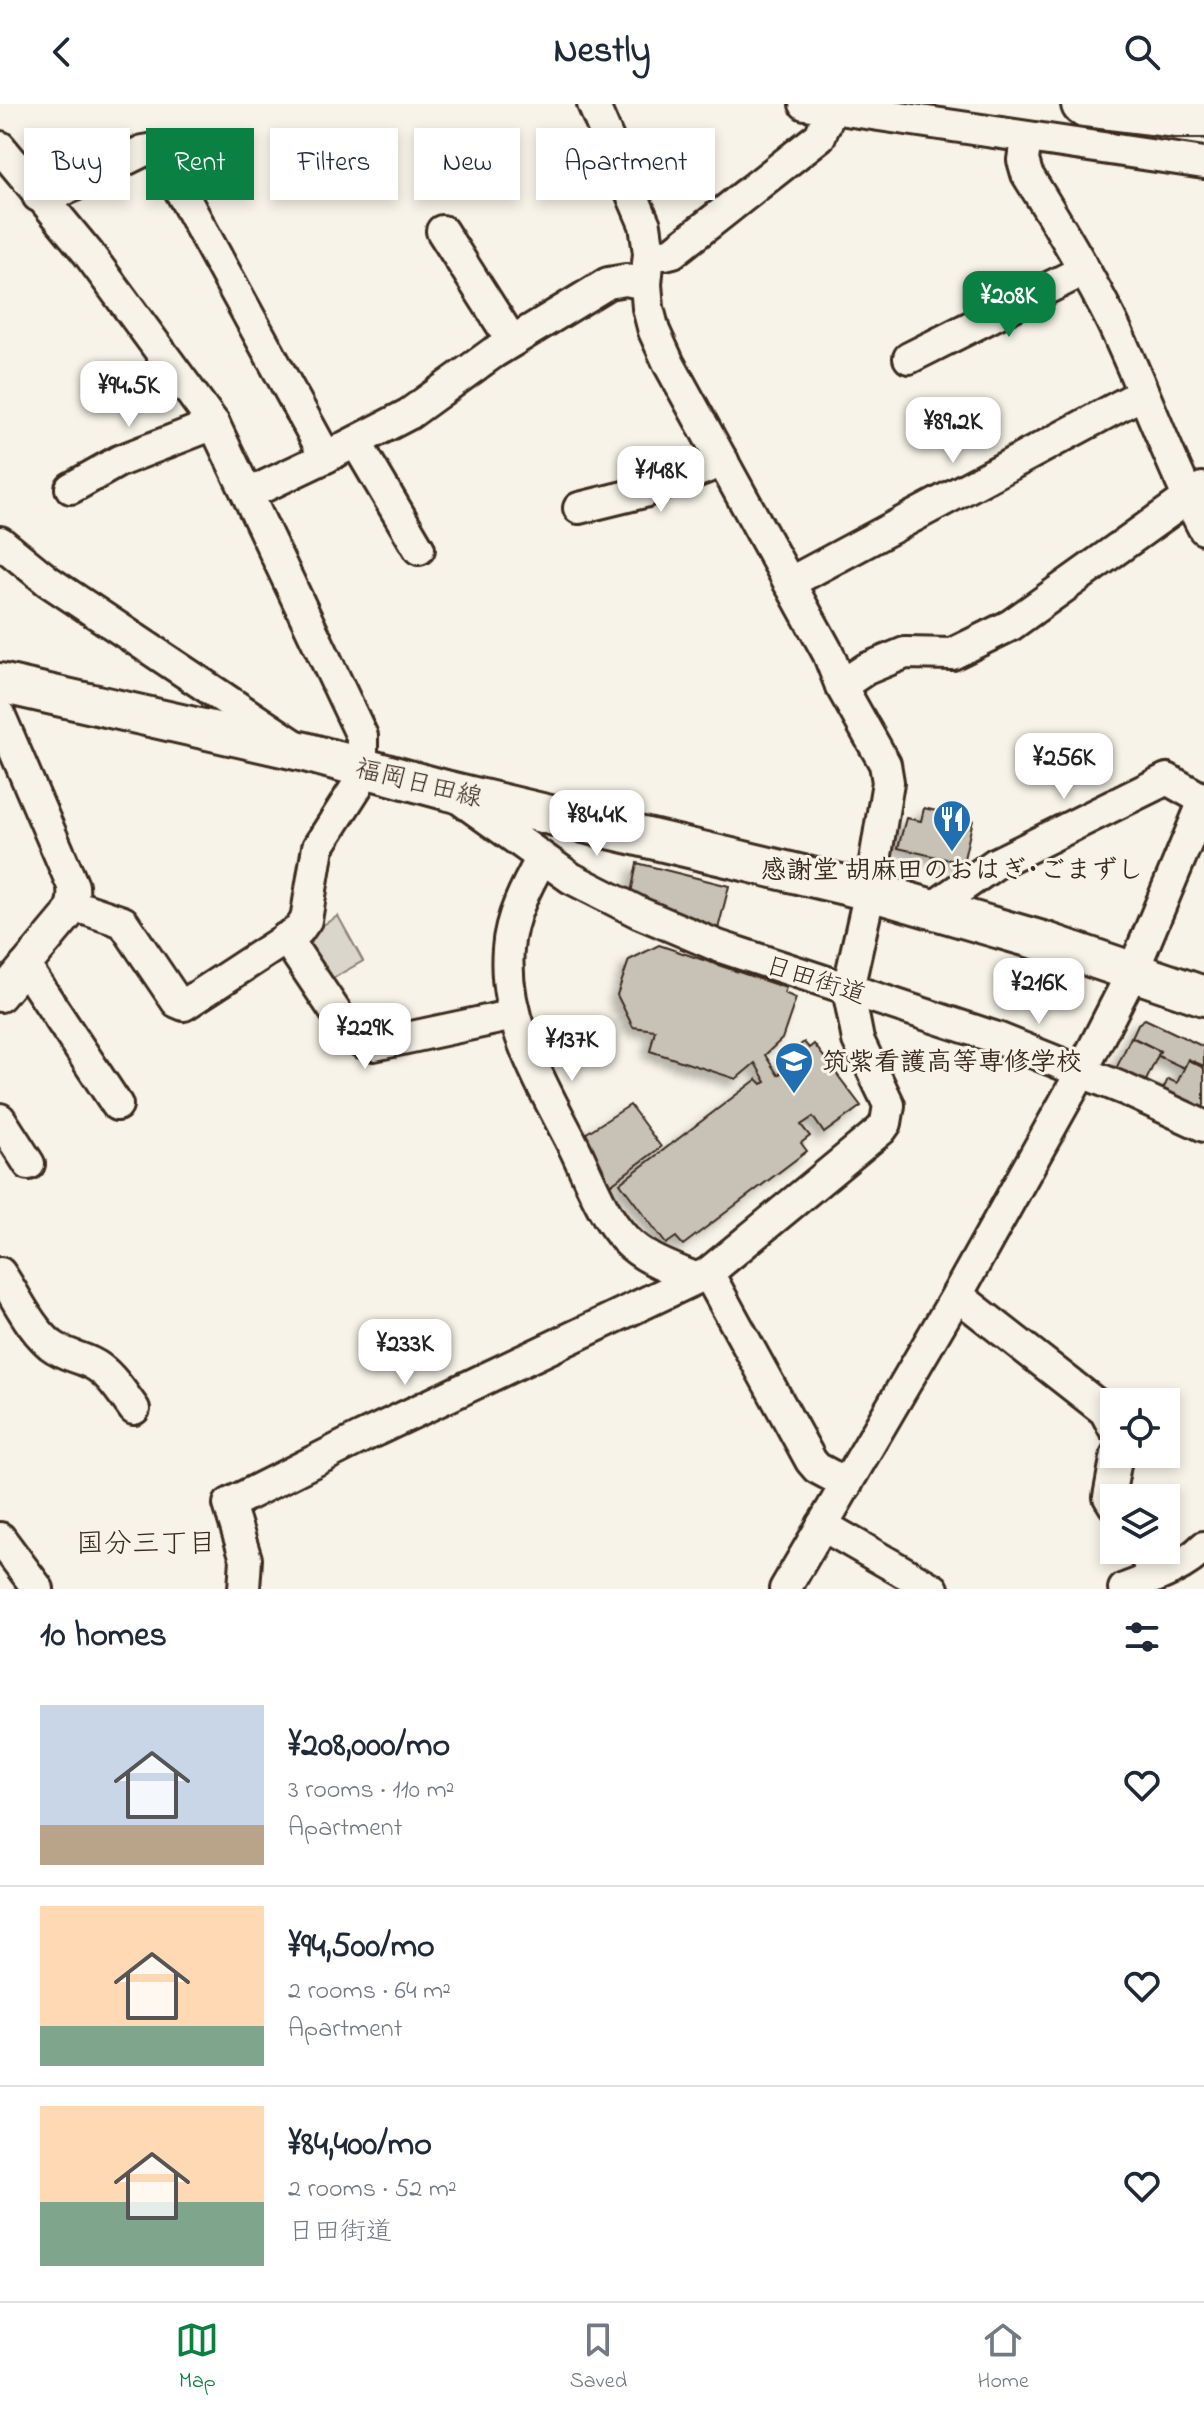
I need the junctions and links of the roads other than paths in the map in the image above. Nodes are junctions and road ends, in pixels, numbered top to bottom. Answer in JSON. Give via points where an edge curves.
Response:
{"nodes":[{"id":1,"x":593,"y":104,"type":"edge"},
{"id":2,"x":1084,"y":104,"type":"edge"},
{"id":3,"x":818,"y":106,"type":"edge"},
{"id":4,"x":1204,"y":115,"type":"edge"},
{"id":5,"x":1026,"y":139,"type":"junction"},
{"id":6,"x":0,"y":147,"type":"edge"},
{"id":7,"x":130,"y":157,"type":"edge"},
{"id":8,"x":1204,"y":163,"type":"edge"},
{"id":9,"x":24,"y":178,"type":"edge"},
{"id":10,"x":42,"y":200,"type":"edge"},
{"id":11,"x":442,"y":231,"type":"dead end"},
{"id":12,"x":649,"y":253,"type":"junction"},
{"id":13,"x":1084,"y":270,"type":"junction"},
{"id":14,"x":646,"y":284,"type":"junction"},
{"id":15,"x":512,"y":341,"type":"junction"},
{"id":16,"x":909,"y":358,"type":"dead end"},
{"id":17,"x":1142,"y":394,"type":"junction"},
{"id":18,"x":214,"y":424,"type":"junction"},
{"id":19,"x":356,"y":442,"type":"junction"},
{"id":20,"x":326,"y":457,"type":"junction"},
{"id":21,"x":723,"y":461,"type":"junction"},
{"id":22,"x":71,"y":488,"type":"dead end"},
{"id":23,"x":1196,"y":493,"type":"edge"},
{"id":24,"x":248,"y":494,"type":"junction"},
{"id":25,"x":579,"y":508,"type":"dead end"},
{"id":26,"x":1204,"y":529,"type":"edge"},
{"id":27,"x":0,"y":542,"type":"edge"},
{"id":28,"x":419,"y":549,"type":"dead end"},
{"id":29,"x":789,"y":583,"type":"junction"},
{"id":30,"x":0,"y":683,"type":"edge"},
{"id":31,"x":841,"y":686,"type":"junction"},
{"id":32,"x":0,"y":716,"type":"edge"},
{"id":33,"x":305,"y":752,"type":"junction"},
{"id":34,"x":362,"y":768,"type":"junction"},
{"id":35,"x":449,"y":791,"type":"junction"},
{"id":36,"x":1204,"y":800,"type":"edge"},
{"id":37,"x":542,"y":858,"type":"junction"},
{"id":38,"x":870,"y":891,"type":"junction"},
{"id":39,"x":73,"y":905,"type":"junction"},
{"id":40,"x":932,"y":908,"type":"junction"},
{"id":41,"x":286,"y":938,"type":"junction"},
{"id":42,"x":25,"y":966,"type":"junction"},
{"id":43,"x":1133,"y":971,"type":"junction"},
{"id":44,"x":848,"y":989,"type":"junction"},
{"id":45,"x":0,"y":996,"type":"edge"},
{"id":46,"x":1204,"y":996,"type":"edge"},
{"id":47,"x":514,"y":1015,"type":"junction"},
{"id":48,"x":1081,"y":1073,"type":"junction"},
{"id":49,"x":117,"y":1105,"type":"dead end"},
{"id":50,"x":0,"y":1119,"type":"edge"},
{"id":51,"x":1204,"y":1126,"type":"edge"},
{"id":52,"x":29,"y":1164,"type":"dead end"},
{"id":53,"x":0,"y":1273,"type":"edge"},
{"id":54,"x":701,"y":1276,"type":"junction"},
{"id":55,"x":957,"y":1295,"type":"junction"},
{"id":56,"x":1100,"y":1407,"type":"edge"},
{"id":57,"x":134,"y":1409,"type":"dead end"},
{"id":58,"x":847,"y":1484,"type":"junction"},
{"id":59,"x":822,"y":1525,"type":"junction"},
{"id":60,"x":0,"y":1538,"type":"edge"},
{"id":61,"x":1204,"y":1547,"type":"edge"},
{"id":62,"x":1150,"y":1564,"type":"edge"},
{"id":63,"x":1157,"y":1576,"type":"junction"},
{"id":64,"x":38,"y":1589,"type":"edge"},
{"id":65,"x":244,"y":1589,"type":"edge"},
{"id":66,"x":785,"y":1589,"type":"edge"},
{"id":67,"x":933,"y":1589,"type":"edge"},
{"id":68,"x":1124,"y":1589,"type":"edge"}],
"edges":[{"from":1,"to":12,"type":"street","via":[[645,225]]},
{"from":2,"to":4,"type":"highway"},
{"from":3,"to":5,"type":"street"},
{"from":3,"to":12,"type":"street","via":[[820,136],[673,252]]},
{"from":5,"to":8,"type":"street"},
{"from":5,"to":13,"type":"street","via":[[1027,174]]},
{"from":6,"to":9,"type":"street"},
{"from":7,"to":20,"type":"street","via":[[155,149]]},
{"from":10,"to":18,"type":"street","via":[[88,253]]},
{"from":11,"to":15,"type":"street"},
{"from":12,"to":14,"type":"street"},
{"from":13,"to":16,"type":"street"},
{"from":13,"to":17,"type":"street"},
{"from":14,"to":15,"type":"street","via":[[608,283]]},
{"from":14,"to":21,"type":"street","via":[[654,331]]},
{"from":15,"to":19,"type":"street","via":[[409,414]]},
{"from":17,"to":23,"type":"street"},
{"from":17,"to":29,"type":"street"},
{"from":18,"to":22,"type":"street","via":[[119,461]]},
{"from":18,"to":24,"type":"street"},
{"from":19,"to":20,"type":"street"},
{"from":19,"to":28,"type":"street"},
{"from":20,"to":24,"type":"street"},
{"from":21,"to":25,"type":"street","via":[[644,492]]},
{"from":21,"to":29,"type":"street"},
{"from":23,"to":26,"type":"street"},
{"from":23,"to":31,"type":"street","via":[[1011,625],[952,654],[905,653]]},
{"from":24,"to":34,"type":"street","via":[[362,736]]},
{"from":27,"to":33,"type":"street","via":[[48,581]]},
{"from":29,"to":31,"type":"street"},
{"from":30,"to":33,"type":"main road","name":"福岡日田線"},
{"from":31,"to":38,"type":"street","via":[[885,764],[888,782]]},
{"from":32,"to":39,"type":"street","via":[[73,886]]},
{"from":33,"to":34,"type":"main road","name":"福岡日田線"},
{"from":34,"to":35,"type":"main road","name":"福岡日田線"},
{"from":34,"to":41,"type":"street","via":[[351,798],[318,847],[306,920]]},
{"from":35,"to":37,"type":"street","name":"日田街道"},
{"from":35,"to":38,"type":"main road","name":"福岡日田線"},
{"from":36,"to":40,"type":"street","via":[[1167,779],[995,864]]},
{"from":36,"to":43,"type":"street"},
{"from":37,"to":44,"type":"street","name":"日田街道","via":[[571,878],[705,941]]},
{"from":37,"to":47,"type":"street","via":[[527,884],[508,947]]},
{"from":38,"to":40,"type":"main road","name":"福岡日田線"},
{"from":38,"to":44,"type":"street"},
{"from":39,"to":41,"type":"street","via":[[123,922],[184,1005]]},
{"from":39,"to":42,"type":"street"},
{"from":40,"to":43,"type":"main road","name":"福岡日田線"},
{"from":41,"to":47,"type":"street","via":[[349,1032],[362,1042],[374,1045]]},
{"from":42,"to":45,"type":"street"},
{"from":42,"to":49,"type":"street"},
{"from":43,"to":46,"type":"main road","name":"福岡日田線"},
{"from":43,"to":48,"type":"street"},
{"from":44,"to":48,"type":"street","name":"日田街道","via":[[997,1038]]},
{"from":44,"to":54,"type":"street","via":[[858,1040],[889,1105],[886,1123]]},
{"from":47,"to":54,"type":"street","via":[[612,1222],[638,1251]]},
{"from":48,"to":51,"type":"street","name":"日田街道"},
{"from":48,"to":55,"type":"street"},
{"from":50,"to":52,"type":"street"},
{"from":53,"to":57,"type":"street","via":[[49,1343],[92,1363]]},
{"from":54,"to":58,"type":"street","via":[[811,1461]]},
{"from":54,"to":65,"type":"street","via":[[229,1504],[246,1559]]},
{"from":55,"to":56,"type":"street"},
{"from":55,"to":58,"type":"street"},
{"from":58,"to":59,"type":"street"},
{"from":59,"to":66,"type":"street"},
{"from":59,"to":67,"type":"street"},
{"from":60,"to":64,"type":"street"},
{"from":61,"to":63,"type":"street","via":[[1193,1559]]},
{"from":62,"to":63,"type":"street"},
{"from":63,"to":68,"type":"street"}]}
